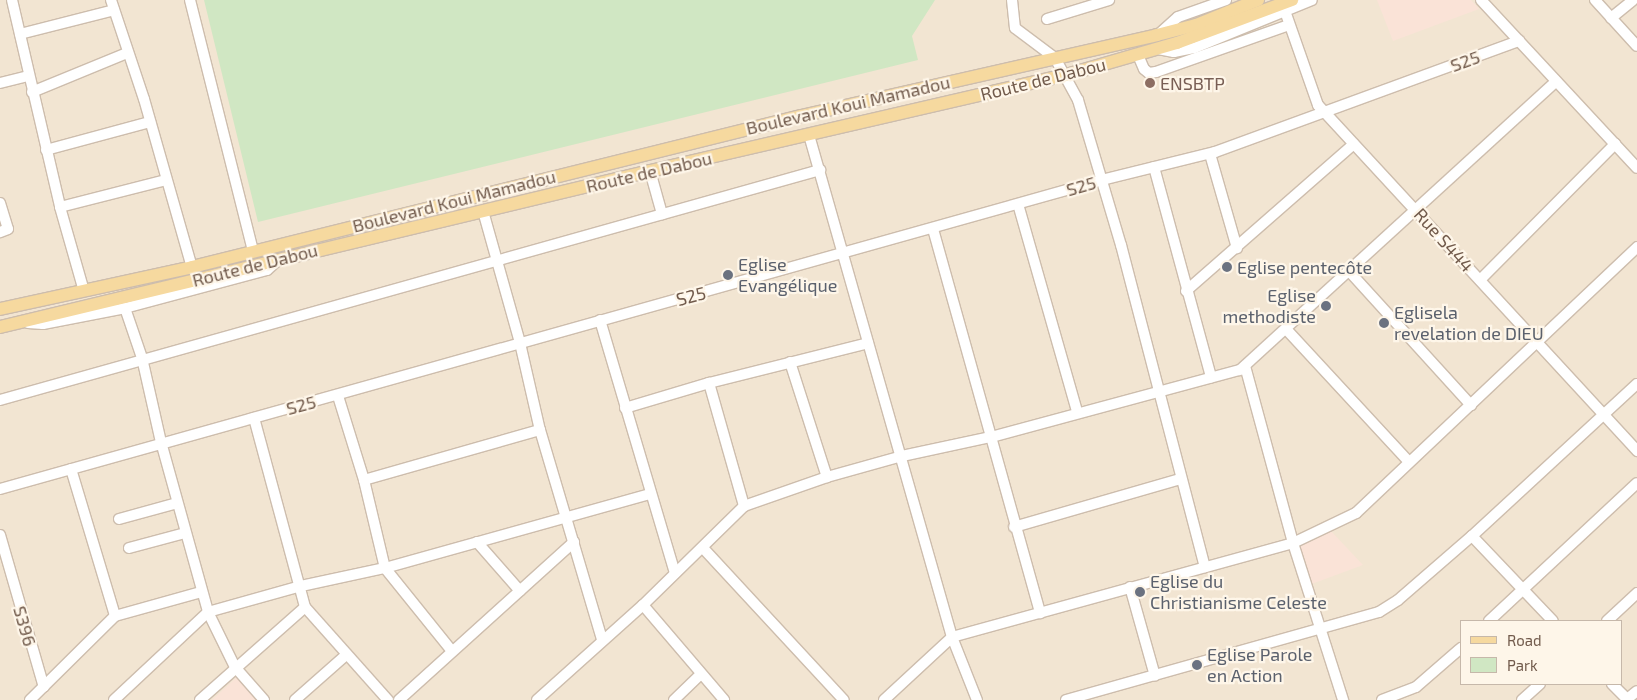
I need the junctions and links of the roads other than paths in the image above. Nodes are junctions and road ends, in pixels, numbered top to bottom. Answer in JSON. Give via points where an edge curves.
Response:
{"nodes":[{"id":1,"x":12,"y":0,"type":"edge"},
{"id":2,"x":190,"y":0,"type":"edge"},
{"id":3,"x":1012,"y":0,"type":"edge"},
{"id":4,"x":1109,"y":0,"type":"edge"},
{"id":5,"x":1226,"y":0,"type":"edge"},
{"id":6,"x":1258,"y":0,"type":"edge"},
{"id":7,"x":1292,"y":0,"type":"edge"},
{"id":8,"x":1312,"y":0,"type":"edge"},
{"id":9,"x":1481,"y":0,"type":"edge"},
{"id":10,"x":1595,"y":0,"type":"edge"},
{"id":11,"x":1633,"y":0,"type":"edge"},
{"id":12,"x":112,"y":5,"type":"edge"},
{"id":13,"x":1285,"y":11,"type":"junction"},
{"id":14,"x":1611,"y":18,"type":"junction"},
{"id":15,"x":1047,"y":19,"type":"dead end"},
{"id":16,"x":1289,"y":25,"type":"junction"},
{"id":17,"x":20,"y":34,"type":"junction"},
{"id":18,"x":1157,"y":35,"type":"junction"},
{"id":19,"x":1519,"y":41,"type":"junction"},
{"id":20,"x":1637,"y":46,"type":"edge"},
{"id":21,"x":1194,"y":48,"type":"junction"},
{"id":22,"x":1158,"y":49,"type":"junction"},
{"id":23,"x":127,"y":53,"type":"junction"},
{"id":24,"x":1138,"y":54,"type":"junction"},
{"id":25,"x":1055,"y":58,"type":"junction"},
{"id":26,"x":1197,"y":59,"type":"junction"},
{"id":27,"x":1066,"y":75,"type":"junction"},
{"id":28,"x":29,"y":76,"type":"junction"},
{"id":29,"x":1556,"y":81,"type":"junction"},
{"id":30,"x":0,"y":83,"type":"edge"},
{"id":31,"x":32,"y":92,"type":"junction"},
{"id":32,"x":1325,"y":113,"type":"junction"},
{"id":33,"x":150,"y":122,"type":"junction"},
{"id":34,"x":809,"y":135,"type":"junction"},
{"id":35,"x":1354,"y":144,"type":"junction"},
{"id":36,"x":1615,"y":144,"type":"junction"},
{"id":37,"x":46,"y":150,"type":"junction"},
{"id":38,"x":1210,"y":154,"type":"junction"},
{"id":39,"x":1154,"y":167,"type":"junction"},
{"id":40,"x":1637,"y":168,"type":"edge"},
{"id":41,"x":650,"y":170,"type":"junction"},
{"id":42,"x":820,"y":170,"type":"junction"},
{"id":43,"x":166,"y":180,"type":"junction"},
{"id":44,"x":1102,"y":180,"type":"junction"},
{"id":45,"x":0,"y":203,"type":"edge"},
{"id":46,"x":1018,"y":204,"type":"junction"},
{"id":47,"x":60,"y":206,"type":"junction"},
{"id":48,"x":1416,"y":208,"type":"junction"},
{"id":49,"x":483,"y":212,"type":"junction"},
{"id":50,"x":662,"y":214,"type":"junction"},
{"id":51,"x":933,"y":229,"type":"junction"},
{"id":52,"x":0,"y":232,"type":"edge"},
{"id":53,"x":1637,"y":247,"type":"edge"},
{"id":54,"x":1237,"y":248,"type":"junction"},
{"id":55,"x":253,"y":250,"type":"junction"},
{"id":56,"x":844,"y":255,"type":"junction"},
{"id":57,"x":279,"y":259,"type":"junction"},
{"id":58,"x":497,"y":260,"type":"junction"},
{"id":59,"x":192,"y":267,"type":"junction"},
{"id":60,"x":1348,"y":270,"type":"junction"},
{"id":61,"x":1480,"y":280,"type":"junction"},
{"id":62,"x":84,"y":291,"type":"junction"},
{"id":63,"x":1186,"y":291,"type":"junction"},
{"id":64,"x":125,"y":308,"type":"junction"},
{"id":65,"x":0,"y":309,"type":"edge"},
{"id":66,"x":600,"y":320,"type":"junction"},
{"id":67,"x":19,"y":322,"type":"junction"},
{"id":68,"x":0,"y":327,"type":"edge"},
{"id":69,"x":1286,"y":329,"type":"junction"},
{"id":70,"x":1536,"y":342,"type":"junction"},
{"id":71,"x":520,"y":343,"type":"junction"},
{"id":72,"x":868,"y":343,"type":"junction"},
{"id":73,"x":142,"y":358,"type":"junction"},
{"id":74,"x":790,"y":362,"type":"junction"},
{"id":75,"x":1245,"y":366,"type":"junction"},
{"id":76,"x":1211,"y":377,"type":"junction"},
{"id":77,"x":709,"y":383,"type":"junction"},
{"id":78,"x":1637,"y":384,"type":"edge"},
{"id":79,"x":1160,"y":389,"type":"junction"},
{"id":80,"x":338,"y":396,"type":"junction"},
{"id":81,"x":0,"y":400,"type":"edge"},
{"id":82,"x":1471,"y":405,"type":"junction"},
{"id":83,"x":626,"y":408,"type":"junction"},
{"id":84,"x":1077,"y":412,"type":"junction"},
{"id":85,"x":1605,"y":416,"type":"junction"},
{"id":86,"x":254,"y":418,"type":"junction"},
{"id":87,"x":540,"y":430,"type":"junction"},
{"id":88,"x":991,"y":437,"type":"junction"},
{"id":89,"x":161,"y":442,"type":"junction"},
{"id":90,"x":1637,"y":450,"type":"edge"},
{"id":91,"x":902,"y":456,"type":"junction"},
{"id":92,"x":1410,"y":462,"type":"junction"},
{"id":93,"x":71,"y":469,"type":"junction"},
{"id":94,"x":827,"y":477,"type":"junction"},
{"id":95,"x":1180,"y":479,"type":"junction"},
{"id":96,"x":364,"y":480,"type":"junction"},
{"id":97,"x":1637,"y":483,"type":"edge"},
{"id":98,"x":0,"y":489,"type":"edge"},
{"id":99,"x":650,"y":494,"type":"junction"},
{"id":100,"x":177,"y":503,"type":"junction"},
{"id":101,"x":744,"y":506,"type":"junction"},
{"id":102,"x":565,"y":516,"type":"junction"},
{"id":103,"x":118,"y":519,"type":"dead end"},
{"id":104,"x":1014,"y":527,"type":"junction"},
{"id":105,"x":185,"y":533,"type":"junction"},
{"id":106,"x":0,"y":535,"type":"edge"},
{"id":107,"x":1472,"y":536,"type":"junction"},
{"id":108,"x":477,"y":542,"type":"junction"},
{"id":109,"x":574,"y":542,"type":"junction"},
{"id":110,"x":1293,"y":543,"type":"junction"},
{"id":111,"x":129,"y":548,"type":"dead end"},
{"id":112,"x":703,"y":548,"type":"junction"},
{"id":113,"x":1205,"y":567,"type":"junction"},
{"id":114,"x":385,"y":568,"type":"junction"},
{"id":115,"x":675,"y":573,"type":"junction"},
{"id":116,"x":301,"y":586,"type":"junction"},
{"id":117,"x":1130,"y":587,"type":"junction"},
{"id":118,"x":1523,"y":589,"type":"junction"},
{"id":119,"x":520,"y":591,"type":"junction"},
{"id":120,"x":201,"y":592,"type":"junction"},
{"id":121,"x":1637,"y":593,"type":"edge"},
{"id":122,"x":643,"y":605,"type":"junction"},
{"id":123,"x":305,"y":607,"type":"junction"},
{"id":124,"x":208,"y":612,"type":"junction"},
{"id":125,"x":1040,"y":613,"type":"junction"},
{"id":126,"x":115,"y":616,"type":"junction"},
{"id":127,"x":1490,"y":620,"type":"edge"},
{"id":128,"x":1552,"y":620,"type":"edge"},
{"id":129,"x":1608,"y":620,"type":"edge"},
{"id":130,"x":1320,"y":631,"type":"junction"},
{"id":131,"x":952,"y":637,"type":"junction"},
{"id":132,"x":602,"y":640,"type":"junction"},
{"id":133,"x":1460,"y":649,"type":"edge"},
{"id":134,"x":452,"y":651,"type":"junction"},
{"id":135,"x":346,"y":654,"type":"junction"},
{"id":136,"x":235,"y":666,"type":"junction"},
{"id":137,"x":700,"y":675,"type":"junction"},
{"id":138,"x":1155,"y":676,"type":"junction"},
{"id":139,"x":1539,"y":685,"type":"edge"},
{"id":140,"x":1613,"y":685,"type":"edge"},
{"id":141,"x":1637,"y":691,"type":"edge"},
{"id":142,"x":38,"y":695,"type":"edge"},
{"id":143,"x":114,"y":700,"type":"edge"},
{"id":144,"x":200,"y":700,"type":"edge"},
{"id":145,"x":264,"y":700,"type":"edge"},
{"id":146,"x":295,"y":700,"type":"edge"},
{"id":147,"x":388,"y":700,"type":"edge"},
{"id":148,"x":399,"y":700,"type":"edge"},
{"id":149,"x":537,"y":700,"type":"edge"},
{"id":150,"x":674,"y":700,"type":"edge"},
{"id":151,"x":724,"y":700,"type":"edge"},
{"id":152,"x":844,"y":700,"type":"edge"},
{"id":153,"x":884,"y":700,"type":"edge"},
{"id":154,"x":977,"y":700,"type":"edge"},
{"id":155,"x":1066,"y":700,"type":"edge"},
{"id":156,"x":1343,"y":700,"type":"edge"},
{"id":157,"x":1382,"y":700,"type":"edge"},
{"id":158,"x":1522,"y":700,"type":"edge"},
{"id":159,"x":1627,"y":700,"type":"edge"}],
"edges":[{"from":1,"to":17,"type":"street"},
{"from":2,"to":55,"type":"street"},
{"from":3,"to":25,"type":"street","via":[[1015,28]]},
{"from":4,"to":15,"type":"street"},
{"from":5,"to":18,"type":"street","via":[[1178,17]]},
{"from":6,"to":18,"type":"main road","name":"Route de Dabou"},
{"from":7,"to":22,"type":"main road","name":"Route de Dabou"},
{"from":8,"to":13,"type":"street"},
{"from":9,"to":19,"type":"street"},
{"from":10,"to":14,"type":"street"},
{"from":11,"to":14,"type":"street"},
{"from":12,"to":17,"type":"street"},
{"from":12,"to":23,"type":"street"},
{"from":13,"to":16,"type":"street","name":"Rue S444"},
{"from":13,"to":21,"type":"street"},
{"from":14,"to":20,"type":"street"},
{"from":16,"to":26,"type":"street"},
{"from":16,"to":32,"type":"street","name":"Rue S444","via":[[1312,95]]},
{"from":17,"to":28,"type":"street"},
{"from":18,"to":25,"type":"main road","name":"Route de Dabou"},
{"from":19,"to":29,"type":"street"},
{"from":19,"to":32,"type":"street","name":"S25"},
{"from":21,"to":22,"type":"street","via":[[1174,52]]},
{"from":21,"to":26,"type":"street"},
{"from":22,"to":24,"type":"main road","name":"Route de Dabou"},
{"from":23,"to":31,"type":"street"},
{"from":23,"to":33,"type":"street"},
{"from":24,"to":26,"type":"street","via":[[1149,73]]},
{"from":24,"to":27,"type":"main road","name":"Route de Dabou"},
{"from":25,"to":27,"type":"street"},
{"from":25,"to":55,"type":"main road","name":"Boulevard Koui Mamadou","via":[[792,118]]},
{"from":27,"to":34,"type":"main road","name":"Route de Dabou"},
{"from":27,"to":44,"type":"street","via":[[1078,100]]},
{"from":28,"to":30,"type":"street"},
{"from":28,"to":31,"type":"street"},
{"from":29,"to":36,"type":"street"},
{"from":29,"to":48,"type":"street"},
{"from":31,"to":37,"type":"street"},
{"from":32,"to":35,"type":"street","name":"Rue S444"},
{"from":32,"to":38,"type":"street","name":"S25"},
{"from":33,"to":37,"type":"street"},
{"from":33,"to":43,"type":"street"},
{"from":34,"to":41,"type":"main road","name":"Route de Dabou"},
{"from":34,"to":42,"type":"street"},
{"from":35,"to":48,"type":"street","name":"Rue S444"},
{"from":35,"to":54,"type":"street"},
{"from":36,"to":40,"type":"street"},
{"from":36,"to":61,"type":"street"},
{"from":37,"to":47,"type":"street"},
{"from":38,"to":39,"type":"street","name":"S25"},
{"from":38,"to":54,"type":"street"},
{"from":39,"to":44,"type":"street","name":"S25"},
{"from":39,"to":63,"type":"street"},
{"from":41,"to":49,"type":"main road","name":"Route de Dabou"},
{"from":41,"to":50,"type":"street"},
{"from":42,"to":50,"type":"street"},
{"from":42,"to":56,"type":"street"},
{"from":43,"to":47,"type":"street"},
{"from":43,"to":59,"type":"street"},
{"from":44,"to":46,"type":"street","name":"S25"},
{"from":44,"to":79,"type":"street"},
{"from":45,"to":52,"type":"street","via":[[8,229]]},
{"from":46,"to":51,"type":"street","name":"S25"},
{"from":46,"to":84,"type":"street"},
{"from":47,"to":62,"type":"street"},
{"from":48,"to":60,"type":"street"},
{"from":48,"to":61,"type":"street","name":"Rue S444"},
{"from":49,"to":57,"type":"main road","name":"Route de Dabou"},
{"from":49,"to":58,"type":"street"},
{"from":50,"to":58,"type":"street"},
{"from":51,"to":56,"type":"street","name":"S25"},
{"from":51,"to":88,"type":"street"},
{"from":53,"to":70,"type":"street"},
{"from":54,"to":63,"type":"street"},
{"from":55,"to":59,"type":"main road","name":"Boulevard Koui Mamadou"},
{"from":56,"to":66,"type":"street","name":"S25"},
{"from":56,"to":72,"type":"street"},
{"from":57,"to":64,"type":"street","via":[[267,270]]},
{"from":57,"to":67,"type":"main road","name":"Route de Dabou"},
{"from":58,"to":71,"type":"street"},
{"from":58,"to":73,"type":"street"},
{"from":59,"to":62,"type":"main road","name":"Boulevard Koui Mamadou"},
{"from":60,"to":69,"type":"street"},
{"from":60,"to":82,"type":"street"},
{"from":61,"to":70,"type":"street","name":"Rue S444"},
{"from":62,"to":65,"type":"main road","name":"Boulevard Koui Mamadou"},
{"from":63,"to":76,"type":"street"},
{"from":64,"to":67,"type":"street","via":[[44,324]]},
{"from":64,"to":73,"type":"street"},
{"from":66,"to":71,"type":"street","name":"S25"},
{"from":66,"to":83,"type":"street"},
{"from":67,"to":68,"type":"main road","name":"Route de Dabou"},
{"from":69,"to":75,"type":"street"},
{"from":69,"to":92,"type":"street"},
{"from":70,"to":82,"type":"street"},
{"from":70,"to":85,"type":"street","name":"Rue S444"},
{"from":71,"to":80,"type":"street","name":"S25"},
{"from":71,"to":87,"type":"street"},
{"from":72,"to":74,"type":"street"},
{"from":72,"to":91,"type":"street"},
{"from":73,"to":81,"type":"street"},
{"from":73,"to":89,"type":"street"},
{"from":74,"to":77,"type":"street"},
{"from":74,"to":94,"type":"street"},
{"from":75,"to":76,"type":"street"},
{"from":75,"to":110,"type":"street"},
{"from":76,"to":79,"type":"street"},
{"from":77,"to":83,"type":"street"},
{"from":77,"to":101,"type":"street"},
{"from":78,"to":85,"type":"street"},
{"from":79,"to":84,"type":"street"},
{"from":79,"to":95,"type":"street"},
{"from":80,"to":86,"type":"street","name":"S25"},
{"from":80,"to":96,"type":"street"},
{"from":82,"to":92,"type":"street"},
{"from":83,"to":99,"type":"street"},
{"from":84,"to":88,"type":"street"},
{"from":85,"to":90,"type":"street","name":"Rue S444"},
{"from":85,"to":107,"type":"street"},
{"from":86,"to":89,"type":"street","name":"S25"},
{"from":86,"to":116,"type":"street"},
{"from":87,"to":96,"type":"street"},
{"from":87,"to":102,"type":"street"},
{"from":88,"to":91,"type":"street"},
{"from":88,"to":104,"type":"street"},
{"from":89,"to":93,"type":"street","name":"S25"},
{"from":89,"to":100,"type":"street"},
{"from":91,"to":94,"type":"street"},
{"from":91,"to":131,"type":"street"},
{"from":92,"to":110,"type":"street","via":[[1356,513]]},
{"from":93,"to":98,"type":"street","name":"S25"},
{"from":93,"to":126,"type":"street"},
{"from":94,"to":101,"type":"street"},
{"from":95,"to":104,"type":"street"},
{"from":95,"to":113,"type":"street"},
{"from":96,"to":114,"type":"street"},
{"from":97,"to":118,"type":"street"},
{"from":99,"to":102,"type":"street"},
{"from":99,"to":115,"type":"street"},
{"from":100,"to":103,"type":"street"},
{"from":100,"to":105,"type":"street"},
{"from":101,"to":112,"type":"street"},
{"from":102,"to":108,"type":"street"},
{"from":102,"to":109,"type":"street"},
{"from":104,"to":125,"type":"street"},
{"from":105,"to":111,"type":"street"},
{"from":105,"to":120,"type":"street"},
{"from":106,"to":142,"type":"street","name":"S396"},
{"from":107,"to":118,"type":"street"},
{"from":107,"to":130,"type":"street","via":[[1392,604],[1379,612]]},
{"from":108,"to":114,"type":"street"},
{"from":108,"to":119,"type":"street"},
{"from":109,"to":119,"type":"street"},
{"from":109,"to":132,"type":"street"},
{"from":110,"to":113,"type":"street"},
{"from":110,"to":130,"type":"street"},
{"from":112,"to":115,"type":"street"},
{"from":112,"to":152,"type":"street"},
{"from":113,"to":117,"type":"street"},
{"from":114,"to":116,"type":"street"},
{"from":114,"to":134,"type":"street"},
{"from":115,"to":122,"type":"street"},
{"from":116,"to":123,"type":"street"},
{"from":116,"to":124,"type":"street"},
{"from":117,"to":125,"type":"street"},
{"from":117,"to":138,"type":"street"},
{"from":118,"to":127,"type":"street"},
{"from":118,"to":128,"type":"street"},
{"from":119,"to":134,"type":"street"},
{"from":120,"to":124,"type":"street"},
{"from":120,"to":126,"type":"street"},
{"from":121,"to":129,"type":"street"},
{"from":122,"to":132,"type":"street"},
{"from":122,"to":137,"type":"street"},
{"from":123,"to":135,"type":"street"},
{"from":123,"to":136,"type":"street"},
{"from":124,"to":136,"type":"street"},
{"from":124,"to":143,"type":"street"},
{"from":125,"to":131,"type":"street"},
{"from":126,"to":142,"type":"street"},
{"from":130,"to":138,"type":"street"},
{"from":130,"to":156,"type":"street"},
{"from":131,"to":153,"type":"street"},
{"from":131,"to":154,"type":"street"},
{"from":132,"to":149,"type":"street"},
{"from":133,"to":157,"type":"street","via":[[1416,687]]},
{"from":134,"to":148,"type":"street"},
{"from":135,"to":146,"type":"street"},
{"from":135,"to":147,"type":"street"},
{"from":136,"to":144,"type":"street"},
{"from":136,"to":145,"type":"street"},
{"from":137,"to":150,"type":"street"},
{"from":137,"to":151,"type":"street"},
{"from":138,"to":155,"type":"street"},
{"from":139,"to":158,"type":"street"},
{"from":140,"to":159,"type":"street"},
{"from":141,"to":159,"type":"street"}]}
